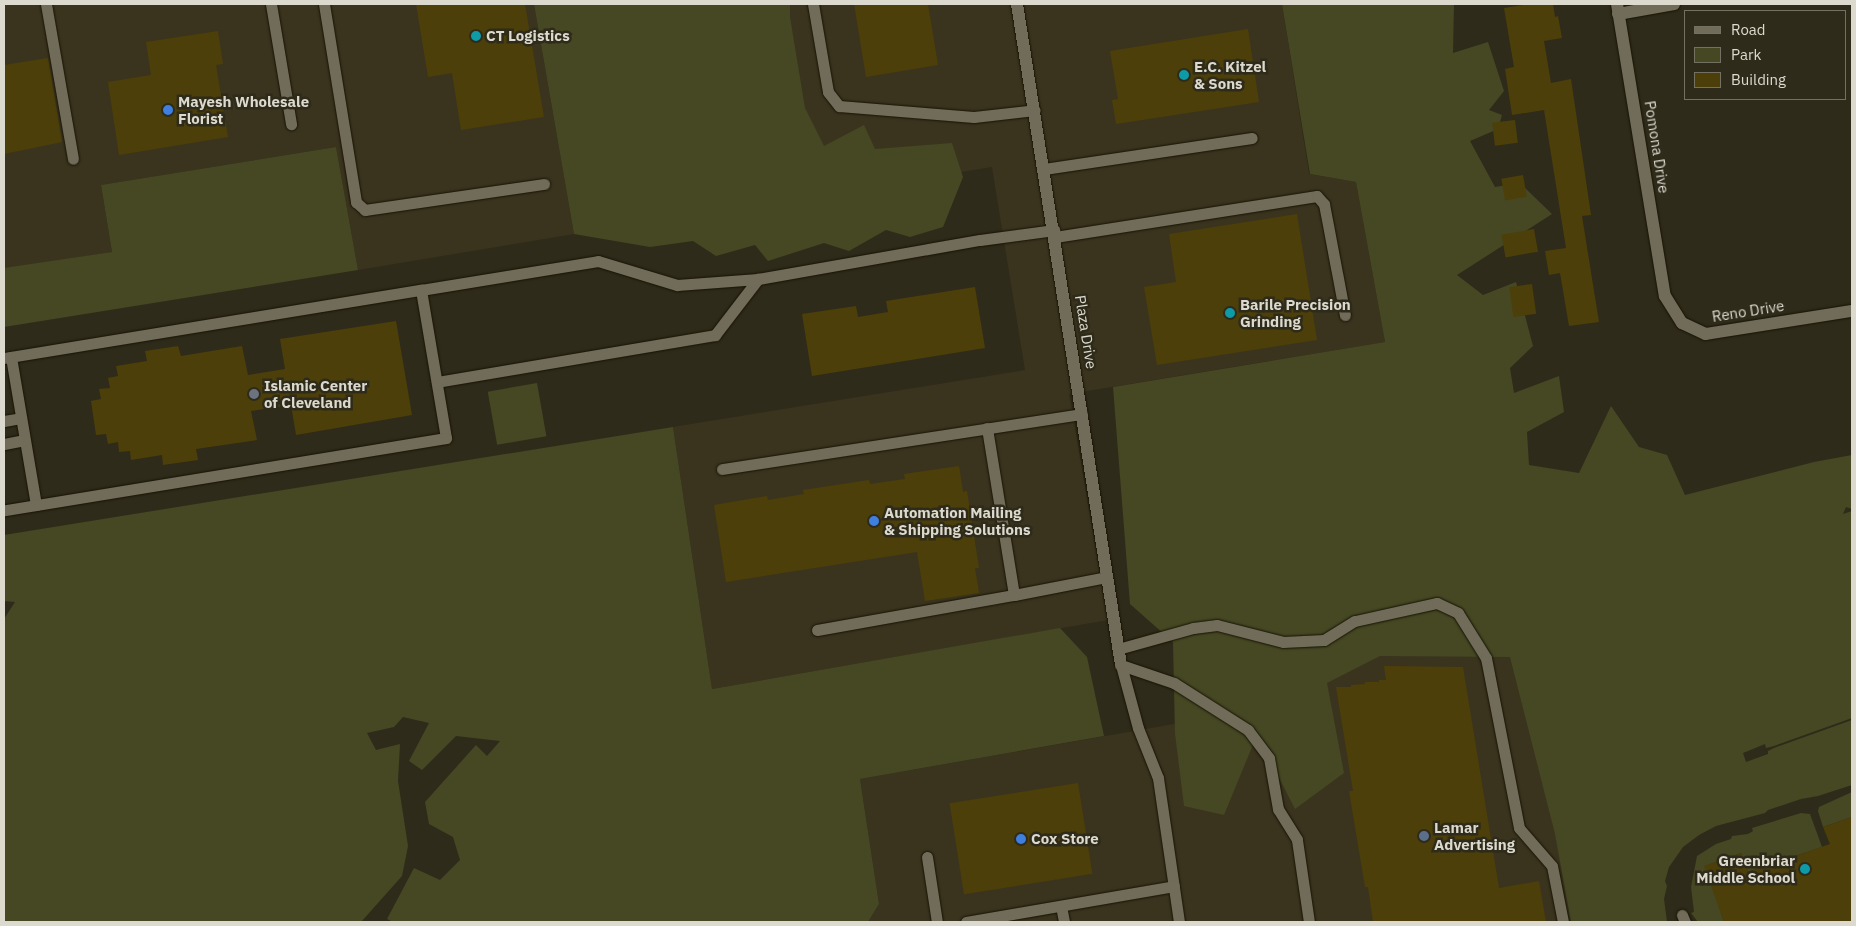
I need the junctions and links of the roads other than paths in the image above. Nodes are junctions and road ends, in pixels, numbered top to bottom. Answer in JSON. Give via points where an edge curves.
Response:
{"nodes":[{"id":1,"x":46,"y":4,"type":"edge"},
{"id":2,"x":271,"y":4,"type":"edge"},
{"id":3,"x":324,"y":4,"type":"edge"},
{"id":4,"x":813,"y":4,"type":"edge"},
{"id":5,"x":1021,"y":4,"type":"edge"},
{"id":6,"x":1674,"y":4,"type":"edge"},
{"id":7,"x":1618,"y":9,"type":"edge"},
{"id":8,"x":1035,"y":110,"type":"junction"},
{"id":9,"x":291,"y":124,"type":"dead end"},
{"id":10,"x":1252,"y":138,"type":"dead end"},
{"id":11,"x":73,"y":159,"type":"dead end"},
{"id":12,"x":1044,"y":169,"type":"junction"},
{"id":13,"x":544,"y":184,"type":"dead end"},
{"id":14,"x":1054,"y":233,"type":"junction"},
{"id":15,"x":758,"y":279,"type":"junction"},
{"id":16,"x":422,"y":290,"type":"junction"},
{"id":17,"x":1665,"y":296,"type":"joint"},
{"id":18,"x":1852,"y":311,"type":"edge"},
{"id":19,"x":1345,"y":315,"type":"dead end"},
{"id":20,"x":7,"y":358,"type":"edge"},
{"id":21,"x":437,"y":382,"type":"junction"},
{"id":22,"x":1082,"y":414,"type":"junction"},
{"id":23,"x":21,"y":418,"type":"junction"},
{"id":24,"x":4,"y":421,"type":"edge"},
{"id":25,"x":987,"y":428,"type":"junction"},
{"id":26,"x":25,"y":440,"type":"junction"},
{"id":27,"x":4,"y":444,"type":"edge"},
{"id":28,"x":722,"y":469,"type":"dead end"},
{"id":29,"x":36,"y":506,"type":"junction"},
{"id":30,"x":4,"y":510,"type":"edge"},
{"id":31,"x":1107,"y":577,"type":"junction"},
{"id":32,"x":1014,"y":595,"type":"junction"},
{"id":33,"x":817,"y":630,"type":"dead end"},
{"id":34,"x":1118,"y":648,"type":"junction"},
{"id":35,"x":1121,"y":665,"type":"junction"},
{"id":36,"x":927,"y":858,"type":"dead end"},
{"id":37,"x":1174,"y":886,"type":"junction"},
{"id":38,"x":1061,"y":906,"type":"junction"},
{"id":39,"x":937,"y":922,"type":"edge"},
{"id":40,"x":966,"y":922,"type":"edge"},
{"id":41,"x":1064,"y":922,"type":"edge"},
{"id":42,"x":1179,"y":922,"type":"edge"},
{"id":43,"x":1310,"y":922,"type":"edge"},
{"id":44,"x":1563,"y":922,"type":"edge"}],
"edges":[{"from":1,"to":11,"type":"lane"},
{"from":2,"to":9,"type":"lane"},
{"from":3,"to":13,"type":"lane","via":[[356,202],[365,210]]},
{"from":4,"to":8,"type":"lane","via":[[828,92],[839,106],[974,117]]},
{"from":5,"to":8,"type":"street","name":"Plaza Drive"},
{"from":6,"to":7,"type":"street"},
{"from":7,"to":17,"type":"street","name":"Pomona Drive"},
{"from":8,"to":12,"type":"street","name":"Plaza Drive"},
{"from":10,"to":12,"type":"lane"},
{"from":12,"to":14,"type":"street","name":"Plaza Drive"},
{"from":14,"to":15,"type":"lane","via":[[980,240]]},
{"from":14,"to":19,"type":"lane","via":[[1317,196],[1324,204]]},
{"from":14,"to":22,"type":"street","name":"Plaza Drive"},
{"from":15,"to":16,"type":"lane","via":[[677,285],[598,261]]},
{"from":15,"to":21,"type":"lane","via":[[715,335]]},
{"from":16,"to":20,"type":"lane"},
{"from":16,"to":21,"type":"lane"},
{"from":17,"to":18,"type":"street","name":"Reno Drive","via":[[1682,323],[1706,334]]},
{"from":20,"to":23,"type":"lane"},
{"from":21,"to":29,"type":"lane","via":[[446,438]]},
{"from":22,"to":25,"type":"lane"},
{"from":22,"to":31,"type":"street","name":"Plaza Drive"},
{"from":23,"to":24,"type":"lane"},
{"from":23,"to":26,"type":"lane"},
{"from":25,"to":28,"type":"lane"},
{"from":25,"to":32,"type":"lane"},
{"from":26,"to":27,"type":"lane"},
{"from":26,"to":29,"type":"lane"},
{"from":29,"to":30,"type":"lane"},
{"from":31,"to":32,"type":"lane"},
{"from":31,"to":34,"type":"street","name":"Plaza Drive"},
{"from":32,"to":33,"type":"lane"},
{"from":34,"to":35,"type":"street","name":"Plaza Drive"},
{"from":34,"to":44,"type":"lane","via":[[1193,628],[1217,625],[1283,642],[1324,640],[1355,621],[1437,603],[1458,613],[1486,658],[1519,828],[1552,866]]},
{"from":35,"to":37,"type":"lane","via":[[1138,728],[1158,778]]},
{"from":35,"to":43,"type":"lane","via":[[1182,688],[1248,730],[1269,758],[1278,809],[1297,840]]},
{"from":36,"to":39,"type":"lane"},
{"from":37,"to":38,"type":"lane"},
{"from":37,"to":42,"type":"lane"},
{"from":38,"to":40,"type":"lane"},
{"from":38,"to":41,"type":"lane"}]}
